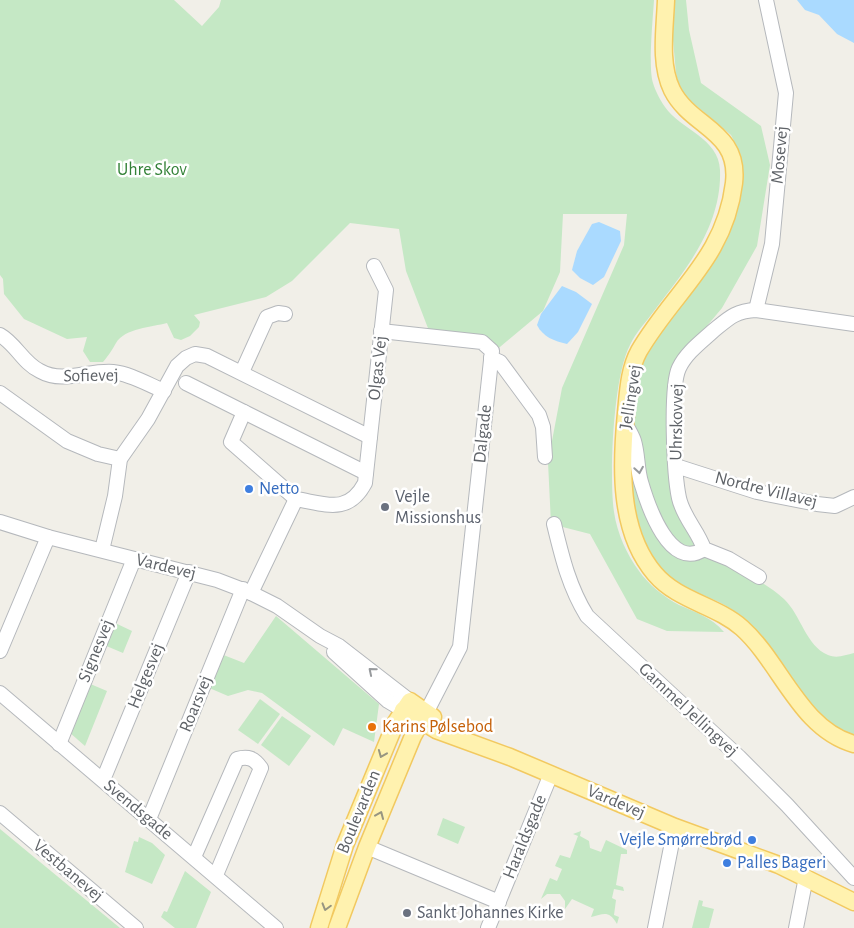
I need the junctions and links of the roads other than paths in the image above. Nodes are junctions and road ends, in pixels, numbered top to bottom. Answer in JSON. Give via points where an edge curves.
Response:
{"nodes":[{"id":1,"x":666,"y":0,"type":"edge"},
{"id":2,"x":766,"y":0,"type":"edge"},
{"id":3,"x":374,"y":266,"type":"dead end"},
{"id":4,"x":756,"y":310,"type":"junction"},
{"id":5,"x":285,"y":314,"type":"dead end"},
{"id":6,"x":854,"y":324,"type":"edge"},
{"id":7,"x":381,"y":331,"type":"junction"},
{"id":8,"x":0,"y":334,"type":"edge"},
{"id":9,"x":491,"y":358,"type":"junction"},
{"id":10,"x":242,"y":372,"type":"junction"},
{"id":11,"x":186,"y":383,"type":"dead end"},
{"id":12,"x":164,"y":391,"type":"junction"},
{"id":13,"x":0,"y":393,"type":"edge"},
{"id":14,"x":244,"y":412,"type":"junction"},
{"id":15,"x":625,"y":423,"type":"junction"},
{"id":16,"x":370,"y":437,"type":"junction"},
{"id":17,"x":546,"y":457,"type":"dead end"},
{"id":18,"x":120,"y":459,"type":"junction"},
{"id":19,"x":676,"y":466,"type":"junction"},
{"id":20,"x":366,"y":473,"type":"junction"},
{"id":21,"x":854,"y":497,"type":"edge"},
{"id":22,"x":296,"y":499,"type":"junction"},
{"id":23,"x":0,"y":522,"type":"edge"},
{"id":24,"x":554,"y":524,"type":"dead end"},
{"id":25,"x":48,"y":537,"type":"junction"},
{"id":26,"x":704,"y":549,"type":"junction"},
{"id":27,"x":102,"y":550,"type":"junction"},
{"id":28,"x":134,"y":559,"type":"junction"},
{"id":29,"x":189,"y":572,"type":"junction"},
{"id":30,"x":759,"y":577,"type":"dead end"},
{"id":31,"x":247,"y":591,"type":"junction"},
{"id":32,"x":0,"y":651,"type":"edge"},
{"id":33,"x":0,"y":693,"type":"edge"},
{"id":34,"x":406,"y":706,"type":"junction"},
{"id":35,"x":423,"y":717,"type":"junction"},
{"id":36,"x":59,"y":744,"type":"junction"},
{"id":37,"x":854,"y":744,"type":"edge"},
{"id":38,"x":551,"y":774,"type":"junction"},
{"id":39,"x":103,"y":780,"type":"junction"},
{"id":40,"x":0,"y":813,"type":"edge"},
{"id":41,"x":149,"y":819,"type":"junction"},
{"id":42,"x":676,"y":827,"type":"junction"},
{"id":43,"x":367,"y":847,"type":"junction"},
{"id":44,"x":194,"y":857,"type":"junction"},
{"id":45,"x":216,"y":875,"type":"junction"},
{"id":46,"x":806,"y":876,"type":"junction"},
{"id":47,"x":854,"y":878,"type":"edge"},
{"id":48,"x":499,"y":902,"type":"junction"},
{"id":49,"x":854,"y":902,"type":"edge"},
{"id":50,"x":136,"y":928,"type":"edge"},
{"id":51,"x":276,"y":928,"type":"edge"},
{"id":52,"x":319,"y":928,"type":"edge"},
{"id":53,"x":337,"y":928,"type":"edge"},
{"id":54,"x":488,"y":928,"type":"edge"},
{"id":55,"x":655,"y":928,"type":"edge"},
{"id":56,"x":796,"y":928,"type":"edge"}],
"edges":[{"from":1,"to":15,"type":"main road","name":"Jellingvej","via":[[666,69],[671,87],[677,98],[716,131],[730,150],[734,182],[726,218],[710,255],[638,353],[630,378]]},
{"from":2,"to":4,"type":"street","name":"Mosevej","via":[[786,92],[772,244]]},
{"from":3,"to":7,"type":"street","name":"Olgas Vej","via":[[386,290]]},
{"from":4,"to":6,"type":"street","name":"Uhrskovvej"},
{"from":4,"to":19,"type":"street","name":"Uhrskovvej","via":[[741,311],[731,316],[698,345],[680,368],[674,401]]},
{"from":5,"to":10,"type":"street","via":[[267,317]]},
{"from":7,"to":9,"type":"street","via":[[482,342],[492,351]]},
{"from":7,"to":16,"type":"street","name":"Olgas Vej"},
{"from":8,"to":12,"type":"street","name":"Sofievej","via":[[40,372],[65,378],[102,372],[124,374]]},
{"from":9,"to":17,"type":"street","via":[[500,362],[539,415]]},
{"from":9,"to":35,"type":"street","name":"Dalgade","via":[[460,647]]},
{"from":10,"to":12,"type":"street","via":[[195,354],[177,366]]},
{"from":10,"to":16,"type":"street"},
{"from":11,"to":14,"type":"street"},
{"from":12,"to":18,"type":"street"},
{"from":13,"to":18,"type":"street","via":[[67,441]]},
{"from":14,"to":20,"type":"street"},
{"from":14,"to":22,"type":"street","via":[[231,442]]},
{"from":15,"to":26,"type":"street","one_way":true,"via":[[634,440],[640,481],[663,535],[684,553]]},
{"from":15,"to":37,"type":"main road","name":"Jellingvej","via":[[623,473],[627,510],[633,534],[646,562],[665,584],[679,594],[715,609],[744,630],[814,720],[837,737]]},
{"from":16,"to":20,"type":"street","name":"Olgas Vej"},
{"from":18,"to":27,"type":"street"},
{"from":19,"to":21,"type":"street","name":"Nordre Villavej","via":[[757,492],[817,504],[836,506]]},
{"from":19,"to":26,"type":"street","name":"Uhrskovvej","via":[[679,500]]},
{"from":20,"to":22,"type":"street","name":"Olgas Vej","via":[[359,494],[345,504],[333,506]]},
{"from":22,"to":31,"type":"street"},
{"from":23,"to":25,"type":"street","name":"Vardevej"},
{"from":24,"to":47,"type":"street","name":"Gammel Jellingvej","via":[[565,572],[575,598],[587,616],[739,757]]},
{"from":25,"to":27,"type":"street","name":"Vardevej"},
{"from":25,"to":32,"type":"street"},
{"from":26,"to":30,"type":"street"},
{"from":27,"to":28,"type":"street","name":"Vardevej"},
{"from":28,"to":29,"type":"street","name":"Vardevej"},
{"from":28,"to":36,"type":"street","name":"Signesvej"},
{"from":29,"to":31,"type":"street","name":"Vardevej"},
{"from":29,"to":39,"type":"street","name":"Helgesvej"},
{"from":31,"to":34,"type":"street","name":"Vardevej","via":[[277,606],[320,636],[384,698]]},
{"from":31,"to":41,"type":"street","name":"Roarsvej"},
{"from":33,"to":36,"type":"street","name":"Svendsgade"},
{"from":34,"to":35,"type":"main road","name":"Vardevej"},
{"from":34,"to":52,"type":"main road","name":"Boulevarden","one_way":true,"via":[[392,731],[346,845]]},
{"from":35,"to":38,"type":"main road","name":"Vardevej"},
{"from":43,"to":35,"type":"main road","name":"Boulevarden","one_way":true},
{"from":36,"to":39,"type":"street","name":"Svendsgade"},
{"from":38,"to":42,"type":"main road","name":"Vardevej"},
{"from":38,"to":48,"type":"street","name":"Haraldsgade"},
{"from":39,"to":41,"type":"street","name":"Svendsgade"},
{"from":40,"to":50,"type":"street","name":"Vestbanevej"},
{"from":41,"to":44,"type":"street","name":"Svendsgade"},
{"from":42,"to":46,"type":"main road","name":"Vardevej","via":[[739,848]]},
{"from":42,"to":55,"type":"street"},
{"from":43,"to":48,"type":"street"},
{"from":43,"to":53,"type":"main road","name":"Boulevarden"},
{"from":44,"to":45,"type":"street","name":"Svendsgade"},
{"from":44,"to":45,"type":"street","via":[[237,759],[245,756],[256,761],[261,768]]},
{"from":45,"to":51,"type":"street","name":"Svendsgade"},
{"from":46,"to":49,"type":"main road","name":"Vardevej"},
{"from":46,"to":56,"type":"street"},
{"from":48,"to":54,"type":"street","name":"Haraldsgade"}]}
